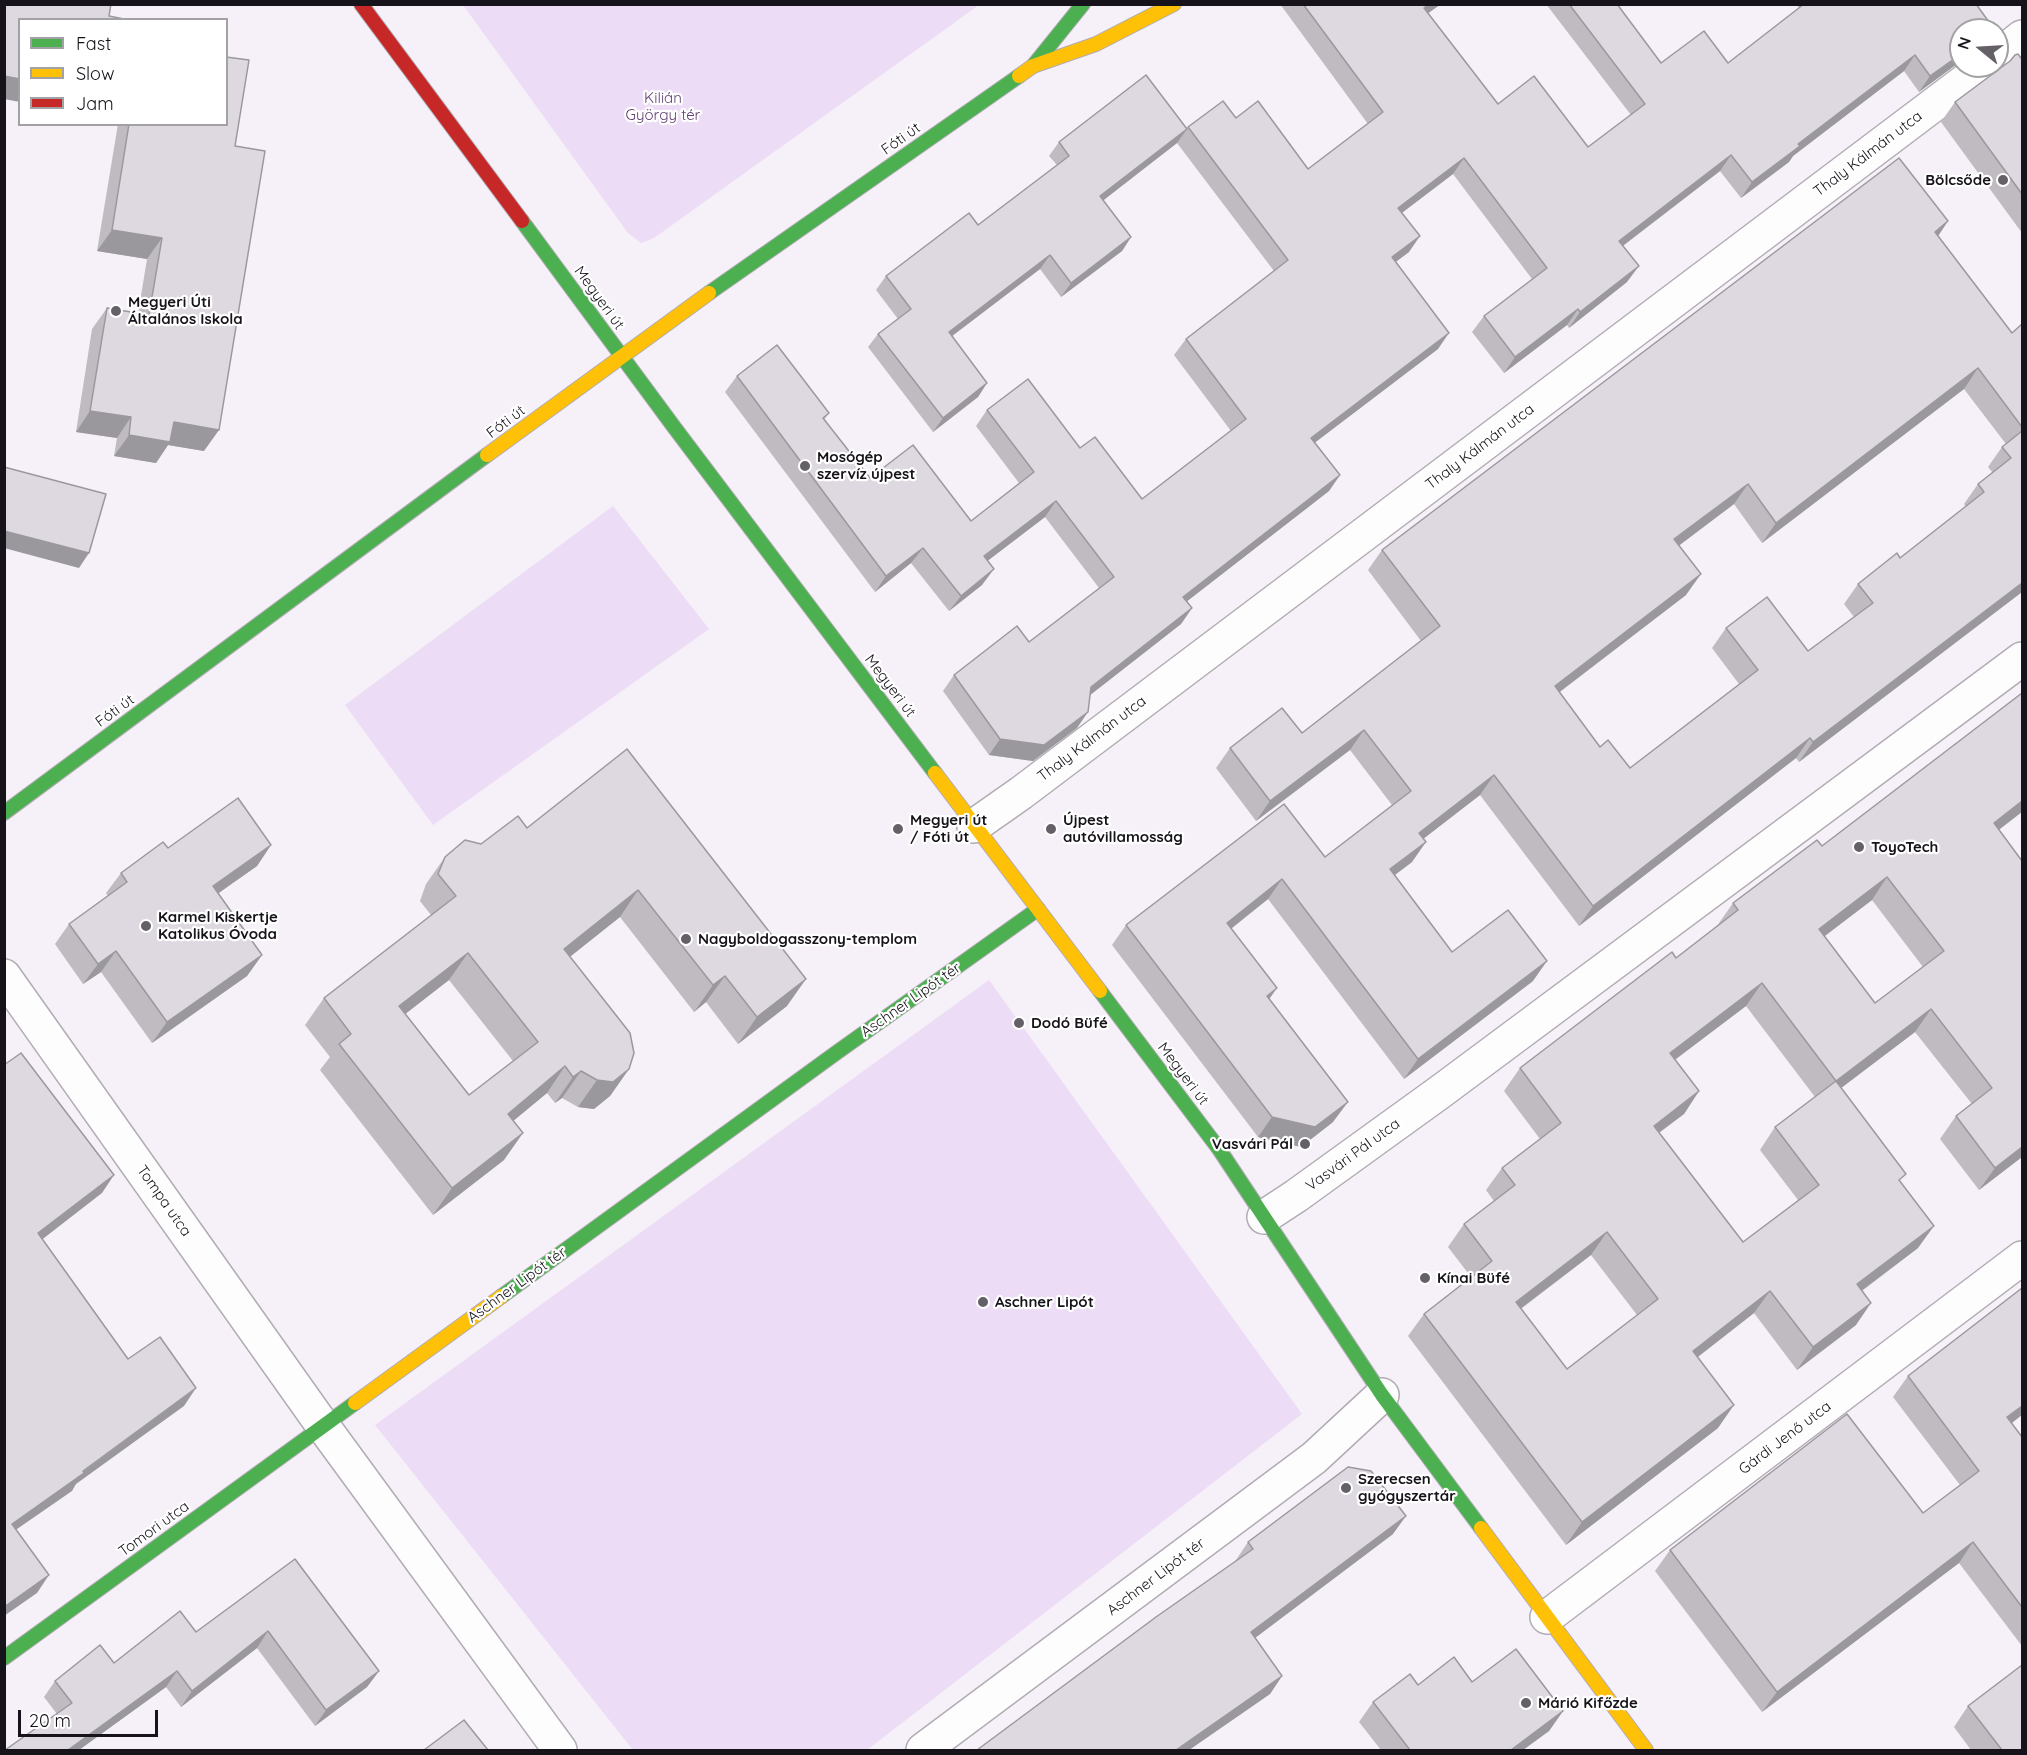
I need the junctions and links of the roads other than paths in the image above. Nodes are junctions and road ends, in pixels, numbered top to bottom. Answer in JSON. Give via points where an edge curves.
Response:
{"nodes":[{"id":1,"x":361,"y":4,"type":"edge"},
{"id":2,"x":1083,"y":4,"type":"edge"},
{"id":3,"x":1174,"y":4,"type":"edge"},
{"id":4,"x":2022,"y":38,"type":"edge"},
{"id":5,"x":2009,"y":48,"type":"edge"},
{"id":6,"x":1033,"y":66,"type":"junction"},
{"id":7,"x":1969,"y":78,"type":"edge"},
{"id":8,"x":622,"y":356,"type":"junction"},
{"id":9,"x":2022,"y":659,"type":"edge"},
{"id":10,"x":4,"y":813,"type":"edge"},
{"id":11,"x":974,"y":826,"type":"junction"},
{"id":12,"x":1038,"y":909,"type":"junction"},
{"id":13,"x":4,"y":976,"type":"edge"},
{"id":14,"x":1264,"y":1217,"type":"junction"},
{"id":15,"x":2022,"y":1258,"type":"edge"},
{"id":16,"x":1382,"y":1395,"type":"junction"},
{"id":17,"x":323,"y":1426,"type":"junction"},
{"id":18,"x":1547,"y":1617,"type":"junction"},
{"id":19,"x":4,"y":1658,"type":"edge"},
{"id":20,"x":560,"y":1750,"type":"edge"},
{"id":21,"x":923,"y":1750,"type":"edge"},
{"id":22,"x":1646,"y":1750,"type":"edge"}],
"edges":[{"from":1,"to":8,"type":"street","name":"Megyeri út"},
{"from":2,"to":6,"type":"street","name":"Fóti út"},
{"from":3,"to":6,"type":"street","name":"Fóti út","via":[[1096,44]]},
{"from":4,"to":5,"type":"street"},
{"from":6,"to":8,"type":"street","name":"Fóti út"},
{"from":7,"to":11,"type":"street","name":"Thaly Kálmán utca"},
{"from":8,"to":10,"type":"street","name":"Fóti út"},
{"from":8,"to":11,"type":"street","name":"Megyeri út"},
{"from":9,"to":14,"type":"street","name":"Vasvári Pál utca","via":[[1440,1092]]},
{"from":11,"to":12,"type":"street","name":"Megyeri út"},
{"from":12,"to":14,"type":"street","name":"Megyeri út","via":[[1219,1149]]},
{"from":12,"to":17,"type":"street","name":"Aschner Lipót tér"},
{"from":13,"to":17,"type":"street","name":"Tompa utca"},
{"from":14,"to":16,"type":"street","name":"Megyeri út"},
{"from":15,"to":18,"type":"street","name":"Gárdi Jenő utca"},
{"from":16,"to":18,"type":"street","name":"Megyeri út"},
{"from":16,"to":21,"type":"street","name":"Aschner Lipót tér","via":[[1314,1458]]},
{"from":17,"to":19,"type":"street","name":"Tomori utca"},
{"from":17,"to":20,"type":"street"},
{"from":18,"to":22,"type":"street","name":"Megyeri út"}]}
